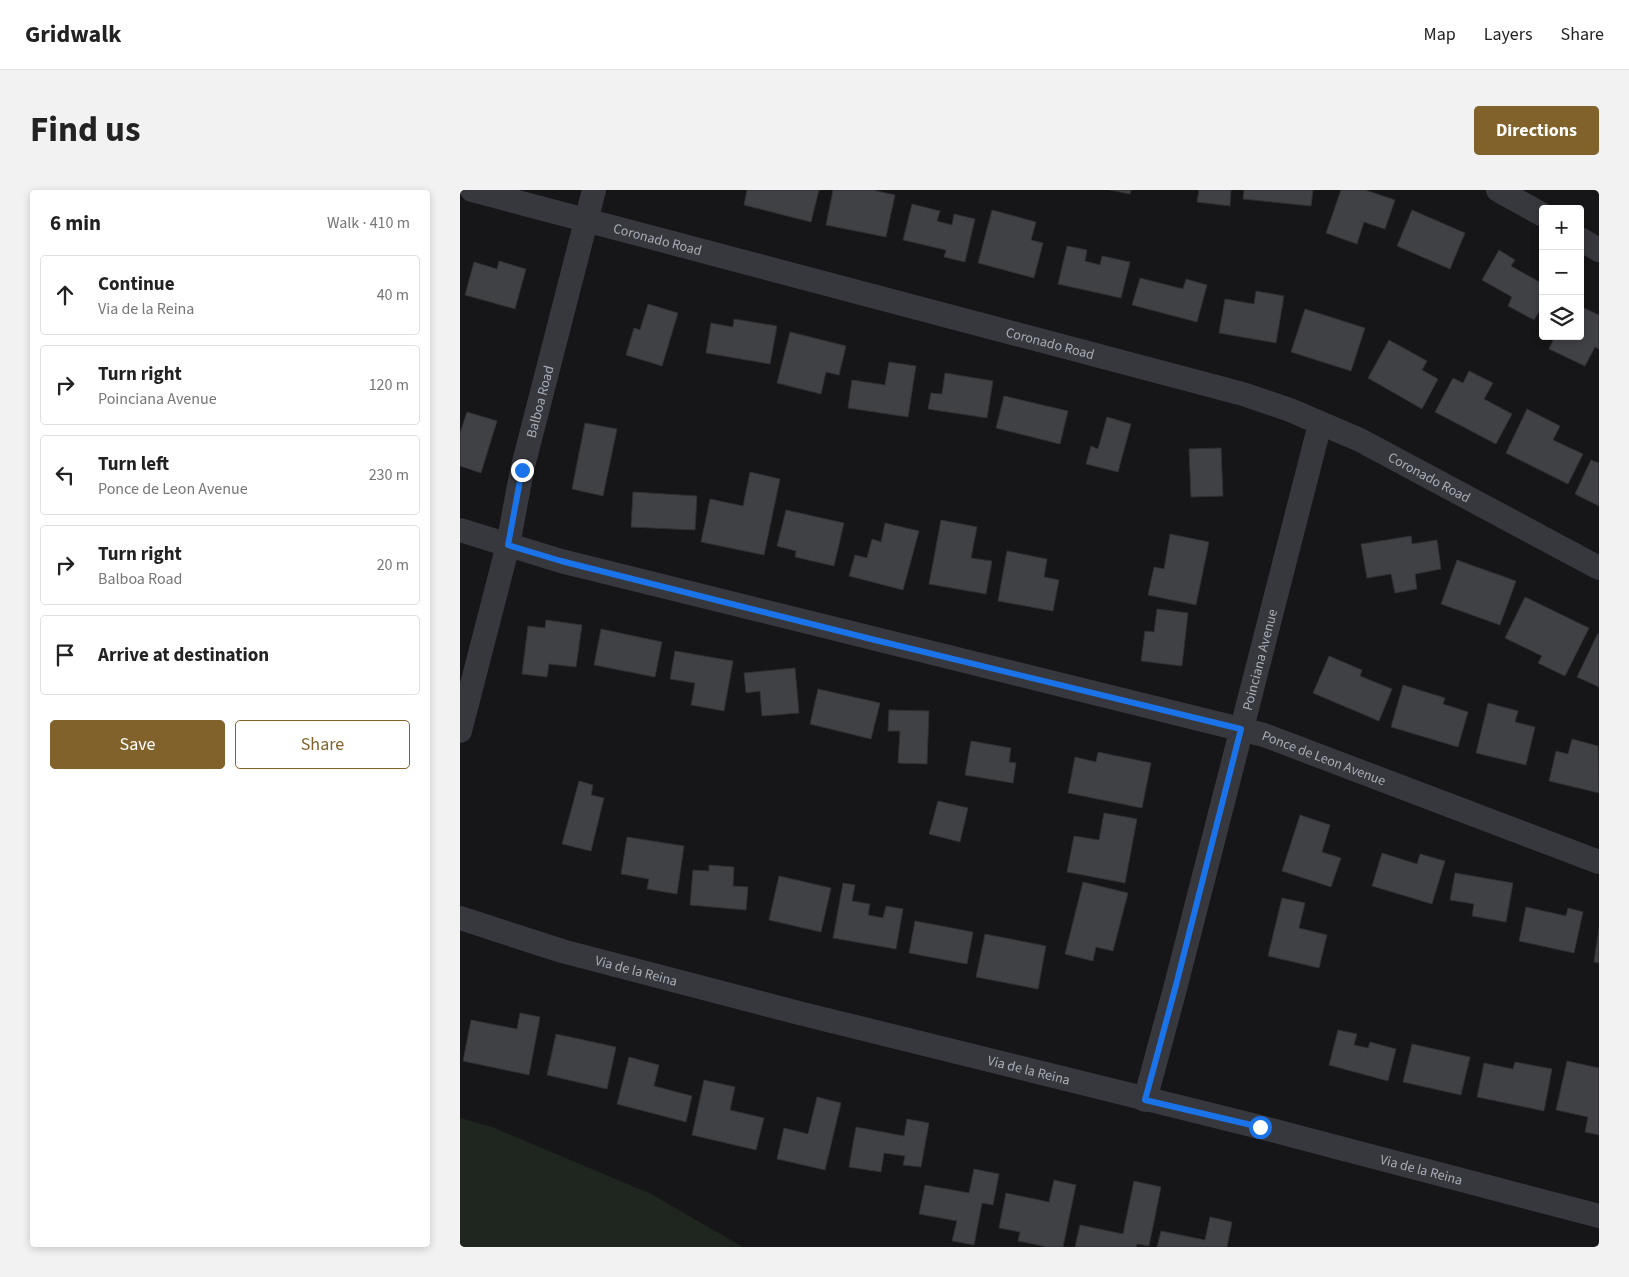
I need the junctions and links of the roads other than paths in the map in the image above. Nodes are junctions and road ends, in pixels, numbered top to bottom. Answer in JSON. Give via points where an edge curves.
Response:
{"nodes":[{"id":1,"x":472,"y":190,"type":"edge"},
{"id":2,"x":594,"y":190,"type":"edge"},
{"id":3,"x":1498,"y":190,"type":"edge"},
{"id":4,"x":1539,"y":213,"type":"edge"},
{"id":5,"x":586,"y":221,"type":"junction"},
{"id":6,"x":1584,"y":241,"type":"edge"},
{"id":7,"x":1599,"y":250,"type":"edge"},
{"id":8,"x":1320,"y":424,"type":"junction"},
{"id":9,"x":460,"y":530,"type":"edge"},
{"id":10,"x":508,"y":545,"type":"junction"},
{"id":11,"x":1599,"y":568,"type":"edge"},
{"id":12,"x":1241,"y":729,"type":"junction"},
{"id":13,"x":460,"y":731,"type":"edge"},
{"id":14,"x":1599,"y":862,"type":"edge"},
{"id":15,"x":460,"y":918,"type":"edge"},
{"id":16,"x":1145,"y":1100,"type":"junction"},
{"id":17,"x":1599,"y":1216,"type":"edge"}],
"edges":[{"from":1,"to":5,"type":"street","name":"Coronado Road"},
{"from":2,"to":5,"type":"street","name":"Balboa Road"},
{"from":3,"to":4,"type":"street"},
{"from":5,"to":8,"type":"street","name":"Coronado Road","via":[[1243,394]]},
{"from":5,"to":10,"type":"street","name":"Balboa Road","via":[[522,470]]},
{"from":6,"to":7,"type":"street"},
{"from":8,"to":11,"type":"street","name":"Coronado Road","via":[[1360,440]]},
{"from":8,"to":12,"type":"street","name":"Poinciana Avenue"},
{"from":9,"to":10,"type":"street","name":"Ponce de Leon Avenue"},
{"from":10,"to":12,"type":"street","name":"Ponce de Leon Avenue","via":[[875,640]]},
{"from":10,"to":13,"type":"street","name":"Balboa Road"},
{"from":12,"to":14,"type":"street","name":"Ponce de Leon Avenue"},
{"from":12,"to":16,"type":"street","name":"Poinciana Avenue"},
{"from":15,"to":16,"type":"street","name":"Via de la Reina","via":[[562,951]]},
{"from":16,"to":17,"type":"street","name":"Via de la Reina"}]}
